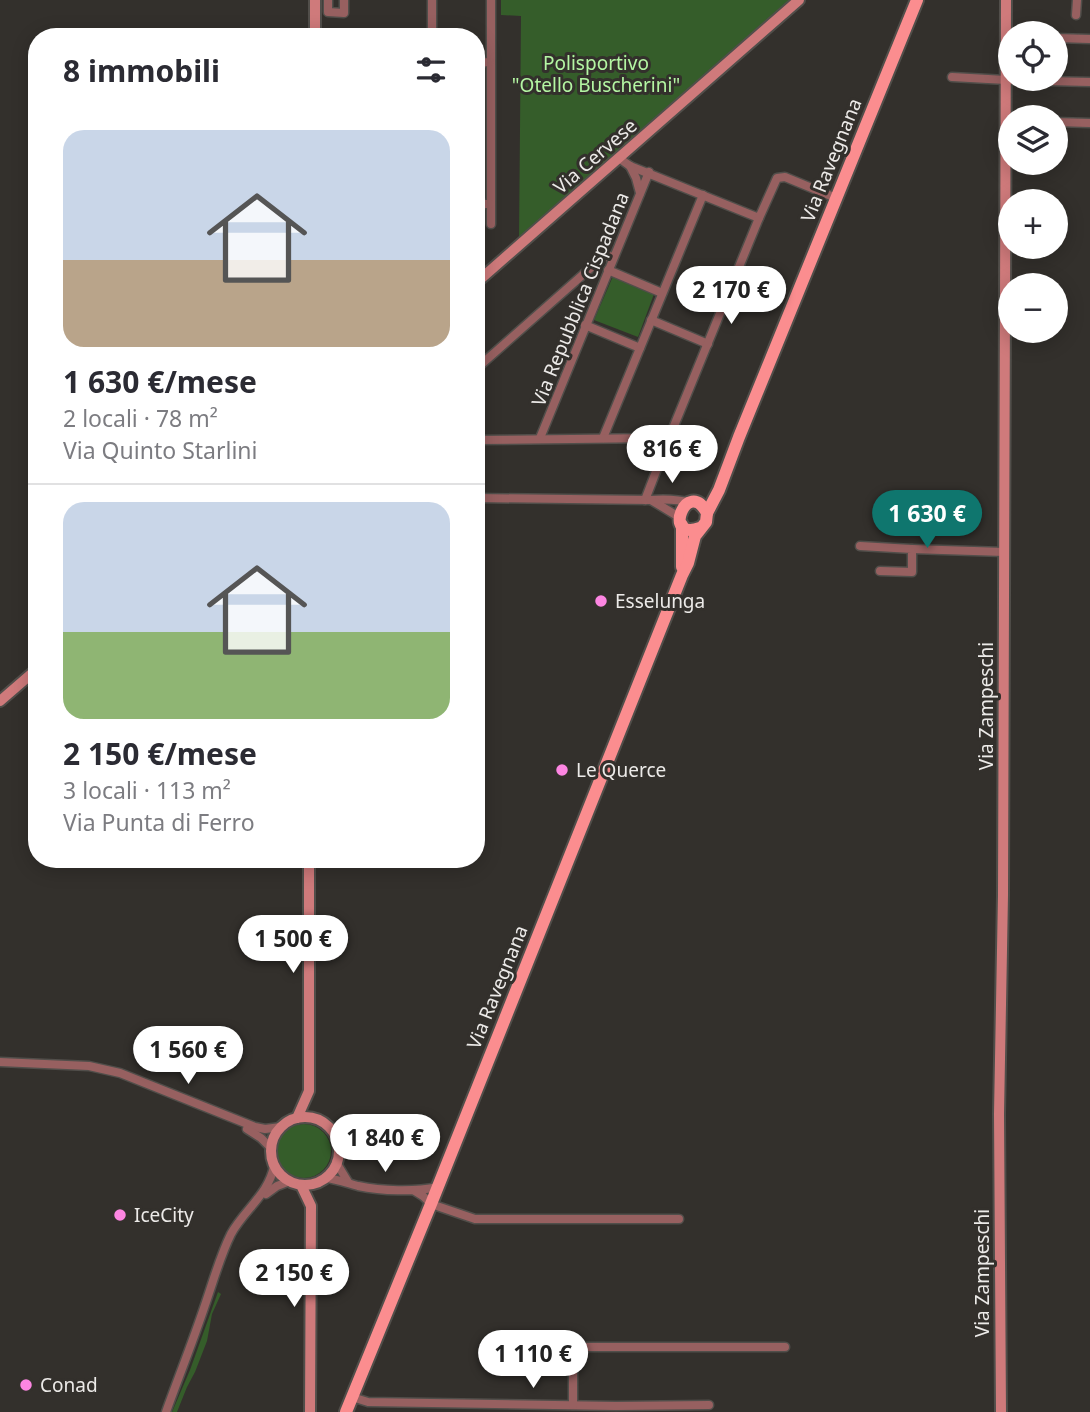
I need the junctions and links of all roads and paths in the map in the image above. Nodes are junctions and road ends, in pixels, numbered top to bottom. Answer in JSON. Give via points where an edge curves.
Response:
{"nodes":[{"id":1,"x":315,"y":0,"type":"edge"},
{"id":2,"x":328,"y":0,"type":"edge"},
{"id":3,"x":344,"y":0,"type":"edge"},
{"id":4,"x":432,"y":0,"type":"edge"},
{"id":5,"x":491,"y":0,"type":"edge"},
{"id":6,"x":799,"y":0,"type":"edge"},
{"id":7,"x":917,"y":0,"type":"edge"},
{"id":8,"x":1006,"y":0,"type":"edge"},
{"id":9,"x":1077,"y":0,"type":"edge"},
{"id":10,"x":328,"y":12,"type":"junction"},
{"id":11,"x":316,"y":13,"type":"junction"},
{"id":12,"x":1076,"y":15,"type":"dead end"},
{"id":13,"x":1007,"y":21,"type":"edge"},
{"id":14,"x":315,"y":28,"type":"edge"},
{"id":15,"x":432,"y":28,"type":"edge"},
{"id":16,"x":1068,"y":38,"type":"edge"},
{"id":17,"x":1090,"y":39,"type":"edge"},
{"id":18,"x":485,"y":62,"type":"edge"},
{"id":19,"x":490,"y":62,"type":"junction"},
{"id":20,"x":952,"y":77,"type":"dead end"},
{"id":21,"x":998,"y":80,"type":"edge"},
{"id":22,"x":1068,"y":81,"type":"edge"},
{"id":23,"x":1090,"y":82,"type":"edge"},
{"id":24,"x":1068,"y":122,"type":"edge"},
{"id":25,"x":1090,"y":123,"type":"edge"},
{"id":26,"x":623,"y":154,"type":"junction"},
{"id":27,"x":635,"y":167,"type":"junction"},
{"id":28,"x":649,"y":172,"type":"junction"},
{"id":29,"x":1007,"y":175,"type":"edge"},
{"id":30,"x":640,"y":194,"type":"junction"},
{"id":31,"x":703,"y":195,"type":"junction"},
{"id":32,"x":836,"y":198,"type":"junction"},
{"id":33,"x":485,"y":204,"type":"edge"},
{"id":34,"x":490,"y":204,"type":"junction"},
{"id":35,"x":759,"y":218,"type":"junction"},
{"id":36,"x":491,"y":224,"type":"dead end"},
{"id":37,"x":613,"y":257,"type":"junction"},
{"id":38,"x":608,"y":270,"type":"junction"},
{"id":39,"x":485,"y":275,"type":"edge"},
{"id":40,"x":662,"y":293,"type":"junction"},
{"id":41,"x":651,"y":320,"type":"junction"},
{"id":42,"x":585,"y":325,"type":"junction"},
{"id":43,"x":708,"y":344,"type":"junction"},
{"id":44,"x":640,"y":348,"type":"junction"},
{"id":45,"x":485,"y":361,"type":"edge"},
{"id":46,"x":540,"y":438,"type":"junction"},
{"id":47,"x":603,"y":438,"type":"junction"},
{"id":48,"x":485,"y":440,"type":"edge"},
{"id":49,"x":667,"y":443,"type":"junction"},
{"id":50,"x":719,"y":490,"type":"junction"},
{"id":51,"x":485,"y":498,"type":"edge"},
{"id":52,"x":648,"y":500,"type":"junction"},
{"id":53,"x":694,"y":503,"type":"junction"},
{"id":54,"x":707,"y":513,"type":"junction"},
{"id":55,"x":681,"y":521,"type":"junction"},
{"id":56,"x":700,"y":528,"type":"junction"},
{"id":57,"x":860,"y":547,"type":"dead end"},
{"id":58,"x":912,"y":549,"type":"junction"},
{"id":59,"x":1004,"y":552,"type":"junction"},
{"id":60,"x":880,"y":571,"type":"dead end"},
{"id":61,"x":682,"y":575,"type":"junction"},
{"id":62,"x":28,"y":677,"type":"edge"},
{"id":63,"x":0,"y":701,"type":"edge"},
{"id":64,"x":309,"y":868,"type":"edge"},
{"id":65,"x":0,"y":1062,"type":"edge"},
{"id":66,"x":309,"y":1091,"type":"junction"},
{"id":67,"x":226,"y":1117,"type":"junction"},
{"id":68,"x":297,"y":1118,"type":"junction"},
{"id":69,"x":324,"y":1123,"type":"junction"},
{"id":70,"x":281,"y":1127,"type":"junction"},
{"id":71,"x":271,"y":1148,"type":"junction"},
{"id":72,"x":336,"y":1162,"type":"junction"},
{"id":73,"x":274,"y":1166,"type":"junction"},
{"id":74,"x":322,"y":1179,"type":"junction"},
{"id":75,"x":348,"y":1182,"type":"junction"},
{"id":76,"x":295,"y":1183,"type":"junction"},
{"id":77,"x":438,"y":1187,"type":"junction"},
{"id":78,"x":415,"y":1191,"type":"junction"},
{"id":79,"x":431,"y":1204,"type":"junction"},
{"id":80,"x":311,"y":1206,"type":"junction"},
{"id":81,"x":248,"y":1210,"type":"junction"},
{"id":82,"x":679,"y":1219,"type":"dead end"},
{"id":83,"x":785,"y":1347,"type":"dead end"},
{"id":84,"x":352,"y":1397,"type":"junction"},
{"id":85,"x":573,"y":1405,"type":"junction"},
{"id":86,"x":709,"y":1405,"type":"dead end"},
{"id":87,"x":616,"y":1409,"type":"edge"},
{"id":88,"x":165,"y":1412,"type":"edge"},
{"id":89,"x":310,"y":1412,"type":"edge"},
{"id":90,"x":346,"y":1412,"type":"edge"},
{"id":91,"x":1001,"y":1412,"type":"edge"}],
"edges":[{"from":1,"to":11,"type":"street"},
{"from":2,"to":10,"type":"street"},
{"from":3,"to":10,"type":"street","via":[[344,13]]},
{"from":4,"to":15,"type":"street"},
{"from":5,"to":19,"type":"street"},
{"from":6,"to":26,"type":"street","name":"Via Cervese"},
{"from":7,"to":32,"type":"main road","name":"Via Ravegnana"},
{"from":8,"to":13,"type":"street","name":"Via Zampeschi"},
{"from":9,"to":12,"type":"street"},
{"from":10,"to":11,"type":"street"},
{"from":11,"to":14,"type":"street"},
{"from":16,"to":17,"type":"street"},
{"from":18,"to":19,"type":"street"},
{"from":19,"to":34,"type":"street"},
{"from":20,"to":21,"type":"street"},
{"from":22,"to":23,"type":"street"},
{"from":24,"to":25,"type":"street"},
{"from":26,"to":27,"type":"street"},
{"from":26,"to":39,"type":"street","name":"Via Cervese"},
{"from":27,"to":28,"type":"street"},
{"from":27,"to":30,"type":"street"},
{"from":28,"to":30,"type":"street","name":"Via Repubblica Cispadana"},
{"from":28,"to":31,"type":"street"},
{"from":29,"to":59,"type":"street","name":"Via Zampeschi"},
{"from":30,"to":37,"type":"street","name":"Via Repubblica Cispadana"},
{"from":31,"to":35,"type":"street"},
{"from":31,"to":40,"type":"street"},
{"from":32,"to":35,"type":"street","via":[[780,177]]},
{"from":32,"to":50,"type":"main road","name":"Via Ravegnana"},
{"from":33,"to":34,"type":"street"},
{"from":34,"to":36,"type":"street"},
{"from":35,"to":43,"type":"street"},
{"from":37,"to":38,"type":"street","name":"Via Repubblica Cispadana"},
{"from":37,"to":45,"type":"street","via":[[603,257]]},
{"from":38,"to":40,"type":"street"},
{"from":38,"to":42,"type":"street","name":"Via Repubblica Cispadana"},
{"from":40,"to":41,"type":"street"},
{"from":41,"to":43,"type":"street"},
{"from":41,"to":44,"type":"street"},
{"from":42,"to":44,"type":"street"},
{"from":42,"to":46,"type":"street","name":"Via Repubblica Cispadana"},
{"from":43,"to":49,"type":"street"},
{"from":44,"to":47,"type":"street"},
{"from":46,"to":47,"type":"street"},
{"from":46,"to":48,"type":"street"},
{"from":47,"to":49,"type":"street","via":[[658,438]]},
{"from":49,"to":52,"type":"street"},
{"from":50,"to":53,"type":"main road"},
{"from":50,"to":54,"type":"main road","name":"Via Ravegnana"},
{"from":51,"to":52,"type":"street"},
{"from":52,"to":53,"type":"street"},
{"from":52,"to":55,"type":"street"},
{"from":53,"to":54,"type":"main road"},
{"from":53,"to":55,"type":"main road","via":[[682,508]]},
{"from":54,"to":56,"type":"main road"},
{"from":55,"to":56,"type":"main road","via":[[689,530]]},
{"from":55,"to":61,"type":"main road","name":"Via Ravegnana"},
{"from":56,"to":61,"type":"main road","name":"Via Ravegnana"},
{"from":57,"to":58,"type":"street"},
{"from":58,"to":59,"type":"street"},
{"from":58,"to":60,"type":"street","via":[[912,572]]},
{"from":59,"to":91,"type":"street","name":"Via Zampeschi"},
{"from":61,"to":77,"type":"main road","name":"Via Ravegnana"},
{"from":62,"to":63,"type":"street"},
{"from":64,"to":66,"type":"street"},
{"from":65,"to":67,"type":"street","via":[[89,1066],[120,1073]]},
{"from":66,"to":68,"type":"street"},
{"from":66,"to":69,"type":"street"},
{"from":67,"to":70,"type":"street","via":[[265,1129]]},
{"from":67,"to":71,"type":"street"},
{"from":68,"to":69,"type":"street"},
{"from":68,"to":70,"type":"street"},
{"from":69,"to":72,"type":"street","via":[[337,1141]]},
{"from":70,"to":71,"type":"street"},
{"from":71,"to":73,"type":"street"},
{"from":72,"to":74,"type":"street"},
{"from":72,"to":75,"type":"street"},
{"from":73,"to":76,"type":"street"},
{"from":73,"to":81,"type":"street","via":[[271,1180]]},
{"from":74,"to":75,"type":"street"},
{"from":74,"to":76,"type":"street"},
{"from":74,"to":80,"type":"street"},
{"from":75,"to":78,"type":"street"},
{"from":76,"to":80,"type":"street"},
{"from":76,"to":81,"type":"street","via":[[272,1189]]},
{"from":77,"to":78,"type":"street"},
{"from":77,"to":79,"type":"main road","name":"Via Ravegnana"},
{"from":78,"to":79,"type":"street"},
{"from":79,"to":82,"type":"street","via":[[475,1219]]},
{"from":79,"to":84,"type":"main road","name":"Via Ravegnana"},
{"from":80,"to":89,"type":"street"},
{"from":81,"to":88,"type":"street","via":[[227,1244]]},
{"from":83,"to":85,"type":"street","via":[[573,1347]]},
{"from":84,"to":85,"type":"street","via":[[368,1402]]},
{"from":84,"to":90,"type":"main road","name":"Via Ravegnana"},
{"from":85,"to":87,"type":"street"},
{"from":86,"to":87,"type":"street"}]}
